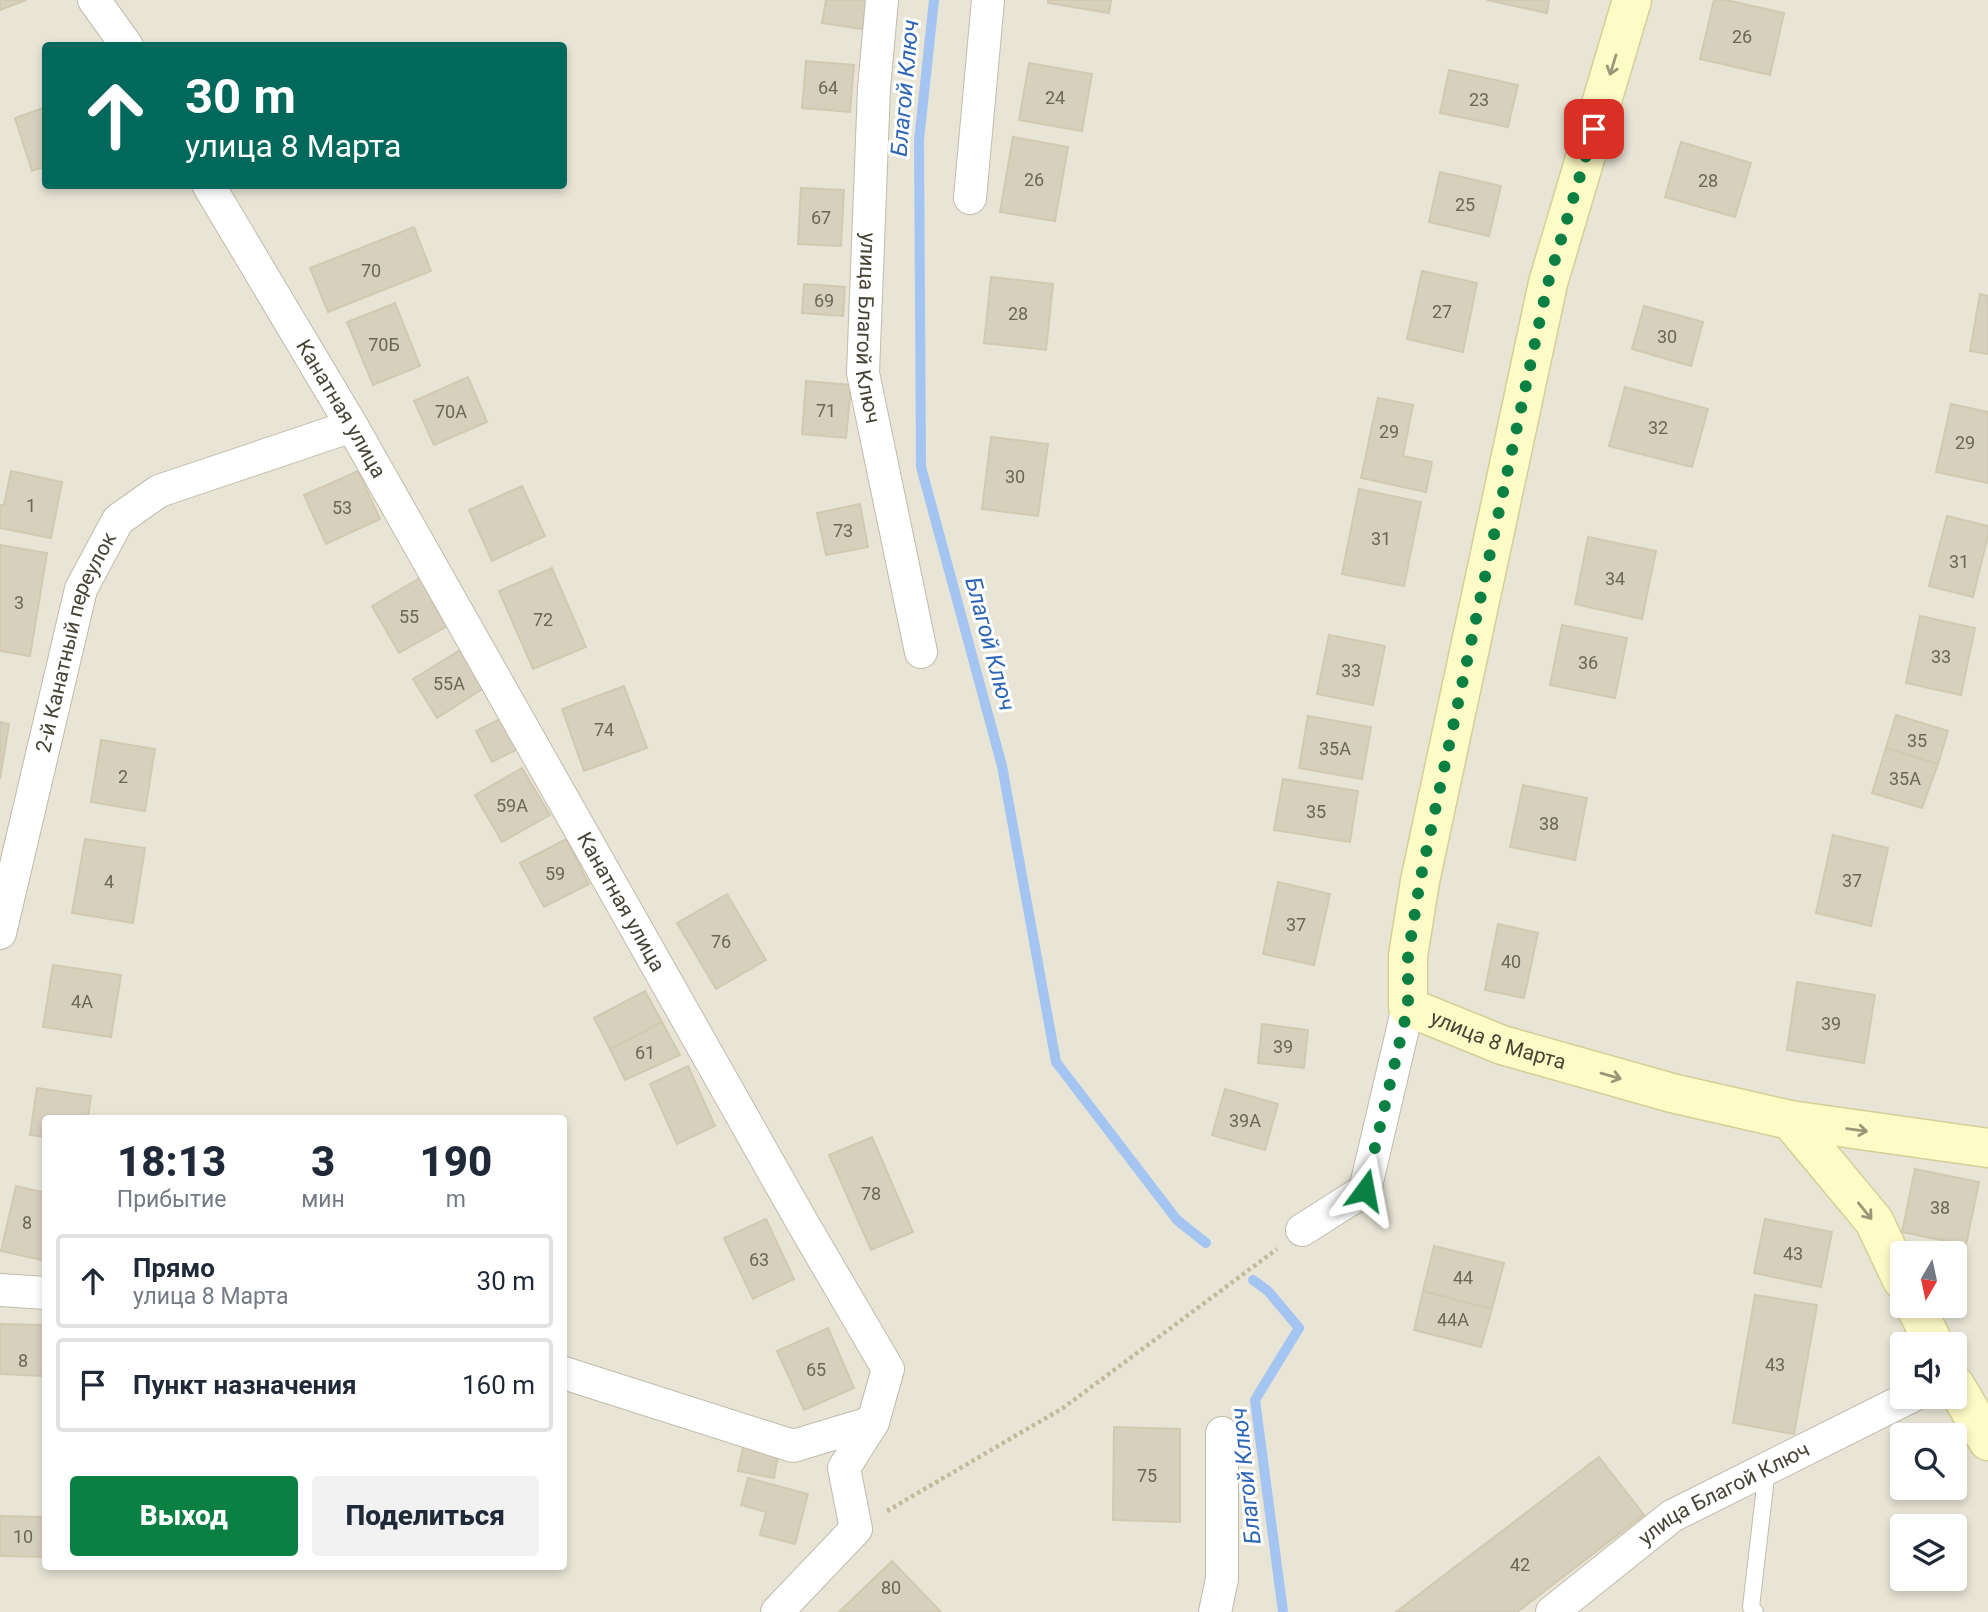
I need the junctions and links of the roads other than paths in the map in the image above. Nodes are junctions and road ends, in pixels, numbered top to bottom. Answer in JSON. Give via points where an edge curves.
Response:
{"nodes":[{"id":1,"x":94,"y":0,"type":"edge"},
{"id":2,"x":882,"y":0,"type":"edge"},
{"id":3,"x":988,"y":0,"type":"edge"},
{"id":4,"x":1632,"y":0,"type":"edge"},
{"id":5,"x":124,"y":42,"type":"edge"},
{"id":6,"x":211,"y":189,"type":"edge"},
{"id":7,"x":970,"y":198,"type":"dead end"},
{"id":8,"x":352,"y":426,"type":"junction"},
{"id":9,"x":921,"y":652,"type":"dead end"},
{"id":10,"x":0,"y":933,"type":"edge"},
{"id":11,"x":1408,"y":1007,"type":"junction"},
{"id":12,"x":1790,"y":1120,"type":"junction"},
{"id":13,"x":1988,"y":1148,"type":"edge"},
{"id":14,"x":1303,"y":1230,"type":"road end"},
{"id":15,"x":1890,"y":1255,"type":"edge"},
{"id":16,"x":0,"y":1290,"type":"edge"},
{"id":17,"x":42,"y":1293,"type":"edge"},
{"id":18,"x":567,"y":1374,"type":"edge"},
{"id":19,"x":1967,"y":1405,"type":"edge"},
{"id":20,"x":1890,"y":1407,"type":"edge"},
{"id":21,"x":873,"y":1422,"type":"junction"},
{"id":22,"x":1222,"y":1433,"type":"dead end"},
{"id":23,"x":1988,"y":1441,"type":"edge"},
{"id":24,"x":1767,"y":1469,"type":"junction"},
{"id":25,"x":1751,"y":1610,"type":"edge"},
{"id":26,"x":777,"y":1612,"type":"edge"},
{"id":27,"x":1215,"y":1612,"type":"edge"},
{"id":28,"x":1552,"y":1612,"type":"edge"}],
"edges":[{"from":1,"to":5,"type":"street"},
{"from":2,"to":9,"type":"street","name":"улица Благой Ключ","via":[[874,88],[863,373]]},
{"from":3,"to":7,"type":"street"},
{"from":4,"to":11,"type":"street","name":"улица 8 Марта","one_way":true,"via":[[1548,283],[1420,881],[1408,956]]},
{"from":6,"to":8,"type":"street","name":"Канатная улица"},
{"from":8,"to":10,"type":"street","name":"2-й Канатный переулок","via":[[159,491],[118,520],[81,589]]},
{"from":8,"to":21,"type":"street","name":"Канатная улица","via":[[888,1369]]},
{"from":11,"to":12,"type":"street","name":"улица 8 Марта","one_way":true,"via":[[1502,1045],[1672,1093]]},
{"from":11,"to":14,"type":"street","via":[[1365,1190]]},
{"from":12,"to":13,"type":"street","name":"улица 8 Марта","one_way":true},
{"from":12,"to":15,"type":"street","one_way":true,"via":[[1874,1222]]},
{"from":16,"to":17,"type":"street"},
{"from":18,"to":21,"type":"street","via":[[793,1446]]},
{"from":19,"to":23,"type":"street"},
{"from":20,"to":24,"type":"street","name":"улица Благой Ключ"},
{"from":21,"to":26,"type":"street","name":"Канатная улица","via":[[844,1468],[856,1529]]},
{"from":22,"to":27,"type":"street","via":[[1222,1579]]},
{"from":24,"to":25,"type":"lane"},
{"from":24,"to":28,"type":"street","name":"улица Благой Ключ","via":[[1672,1516]]}]}
